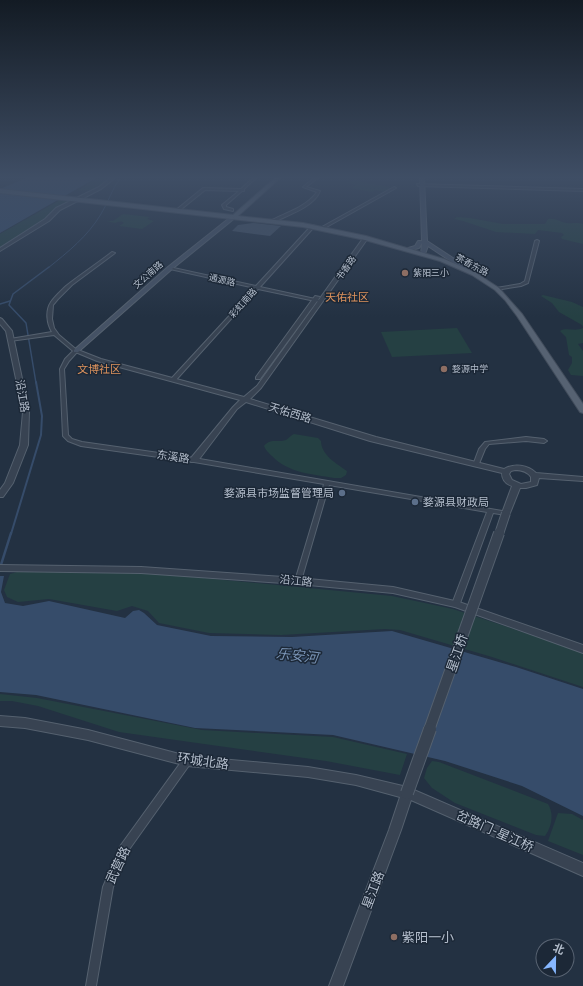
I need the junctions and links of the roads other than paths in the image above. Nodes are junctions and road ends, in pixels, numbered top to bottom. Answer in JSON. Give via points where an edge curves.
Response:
{"nodes":[{"id":1,"x":41,"y":224,"type":"edge"},
{"id":2,"x":220,"y":224,"type":"edge"},
{"id":3,"x":297,"y":224,"type":"edge"},
{"id":4,"x":329,"y":224,"type":"edge"},
{"id":5,"x":422,"y":224,"type":"edge"},
{"id":6,"x":313,"y":226,"type":"junction"},
{"id":7,"x":322,"y":228,"type":"junction"},
{"id":8,"x":366,"y":238,"type":"junction"},
{"id":9,"x":537,"y":241,"type":"dead end"},
{"id":10,"x":423,"y":242,"type":"junction"},
{"id":11,"x":408,"y":249,"type":"junction"},
{"id":12,"x":0,"y":250,"type":"edge"},
{"id":13,"x":113,"y":253,"type":"dead end"},
{"id":14,"x":423,"y":253,"type":"junction"},
{"id":15,"x":170,"y":268,"type":"junction"},
{"id":16,"x":466,"y":269,"type":"junction"},
{"id":17,"x":256,"y":288,"type":"junction"},
{"id":18,"x":497,"y":289,"type":"junction"},
{"id":19,"x":318,"y":301,"type":"junction"},
{"id":20,"x":0,"y":320,"type":"edge"},
{"id":21,"x":55,"y":333,"type":"junction"},
{"id":22,"x":10,"y":340,"type":"junction"},
{"id":23,"x":76,"y":351,"type":"junction"},
{"id":24,"x":173,"y":380,"type":"junction"},
{"id":25,"x":244,"y":399,"type":"junction"},
{"id":26,"x":583,"y":410,"type":"edge"},
{"id":27,"x":544,"y":441,"type":"dead end"},
{"id":28,"x":194,"y":460,"type":"junction"},
{"id":29,"x":476,"y":465,"type":"junction"},
{"id":30,"x":506,"y":472,"type":"junction"},
{"id":31,"x":534,"y":475,"type":"junction"},
{"id":32,"x":583,"y":479,"type":"edge"},
{"id":33,"x":327,"y":483,"type":"junction"},
{"id":34,"x":517,"y":485,"type":"junction"},
{"id":35,"x":0,"y":494,"type":"edge"},
{"id":36,"x":491,"y":510,"type":"junction"},
{"id":37,"x":506,"y":512,"type":"junction"},
{"id":38,"x":3,"y":568,"type":"edge"},
{"id":39,"x":298,"y":581,"type":"junction"},
{"id":40,"x":456,"y":604,"type":"junction"},
{"id":41,"x":583,"y":649,"type":"edge"},
{"id":42,"x":0,"y":721,"type":"edge"},
{"id":43,"x":187,"y":761,"type":"junction"},
{"id":44,"x":408,"y":792,"type":"junction"},
{"id":45,"x":583,"y":870,"type":"edge"},
{"id":46,"x":91,"y":986,"type":"edge"},
{"id":47,"x":336,"y":986,"type":"edge"}],
"edges":[{"from":1,"to":12,"type":"street"},
{"from":2,"to":15,"type":"main road","name":"文公南路"},
{"from":3,"to":6,"type":"main road","name":"茶香东路"},
{"from":4,"to":7,"type":"street"},
{"from":5,"to":10,"type":"main road"},
{"from":6,"to":7,"type":"main road","name":"茶香东路"},
{"from":6,"to":17,"type":"street","name":"彩虹南路"},
{"from":7,"to":8,"type":"main road","name":"茶香东路"},
{"from":8,"to":11,"type":"main road","name":"茶香东路"},
{"from":8,"to":19,"type":"street","name":"书香路"},
{"from":9,"to":18,"type":"street","via":[[526,282]]},
{"from":10,"to":11,"type":"main road"},
{"from":10,"to":14,"type":"main road","via":[[426,247]]},
{"from":10,"to":16,"type":"main road"},
{"from":11,"to":14,"type":"main road","name":"茶香东路"},
{"from":13,"to":21,"type":"street","via":[[53,301],[50,325]]},
{"from":14,"to":16,"type":"main road","name":"茶香东路"},
{"from":15,"to":17,"type":"street","name":"通源路"},
{"from":15,"to":23,"type":"main road","name":"文公南路"},
{"from":16,"to":18,"type":"main road","name":"茶香东路"},
{"from":17,"to":19,"type":"street","name":"通源路"},
{"from":17,"to":24,"type":"street","name":"彩虹南路"},
{"from":18,"to":26,"type":"main road","name":"茶香东路","via":[[520,314]]},
{"from":19,"to":25,"type":"street","name":"书香路","via":[[259,387]]},
{"from":20,"to":22,"type":"street","name":"沿江路","via":[[8,331]]},
{"from":21,"to":22,"type":"street"},
{"from":21,"to":23,"type":"street"},
{"from":22,"to":35,"type":"street","name":"沿江路","via":[[26,412],[24,445],[9,483]]},
{"from":23,"to":24,"type":"street","name":"天佑西路","via":[[99,360]]},
{"from":23,"to":28,"type":"street","name":"东溪路","via":[[62,369],[65,434],[70,440],[81,444]]},
{"from":24,"to":25,"type":"street","name":"天佑西路"},
{"from":25,"to":28,"type":"street","name":"书香路"},
{"from":25,"to":29,"type":"street","name":"天佑西路","via":[[379,441]]},
{"from":27,"to":29,"type":"street","via":[[526,439],[487,443]]},
{"from":28,"to":33,"type":"street","name":"东溪路"},
{"from":29,"to":30,"type":"street","name":"天佑西路"},
{"from":30,"to":31,"type":"street","via":[[519,468]]},
{"from":30,"to":34,"type":"street","via":[[506,479]]},
{"from":31,"to":32,"type":"street"},
{"from":31,"to":34,"type":"street","via":[[535,480],[531,485]]},
{"from":33,"to":36,"type":"street","name":"东溪路"},
{"from":33,"to":39,"type":"street"},
{"from":34,"to":37,"type":"street"},
{"from":36,"to":37,"type":"street","name":"东溪路"},
{"from":36,"to":40,"type":"street"},
{"from":37,"to":44,"type":"street","name":"星江桥","bridge":true},
{"from":38,"to":39,"type":"street","name":"沿江路","via":[[141,570]]},
{"from":39,"to":40,"type":"street","name":"沿江路","via":[[393,590]]},
{"from":40,"to":41,"type":"street","name":"沿江路"},
{"from":42,"to":43,"type":"street","name":"环城北路","via":[[88,735]]},
{"from":43,"to":44,"type":"street","name":"环城北路","via":[[308,772]]},
{"from":43,"to":46,"type":"street","name":"武营路","via":[[124,848],[108,887]]},
{"from":44,"to":45,"type":"street","name":"岔路门-星江桥"},
{"from":44,"to":47,"type":"street","name":"星江路"}]}
